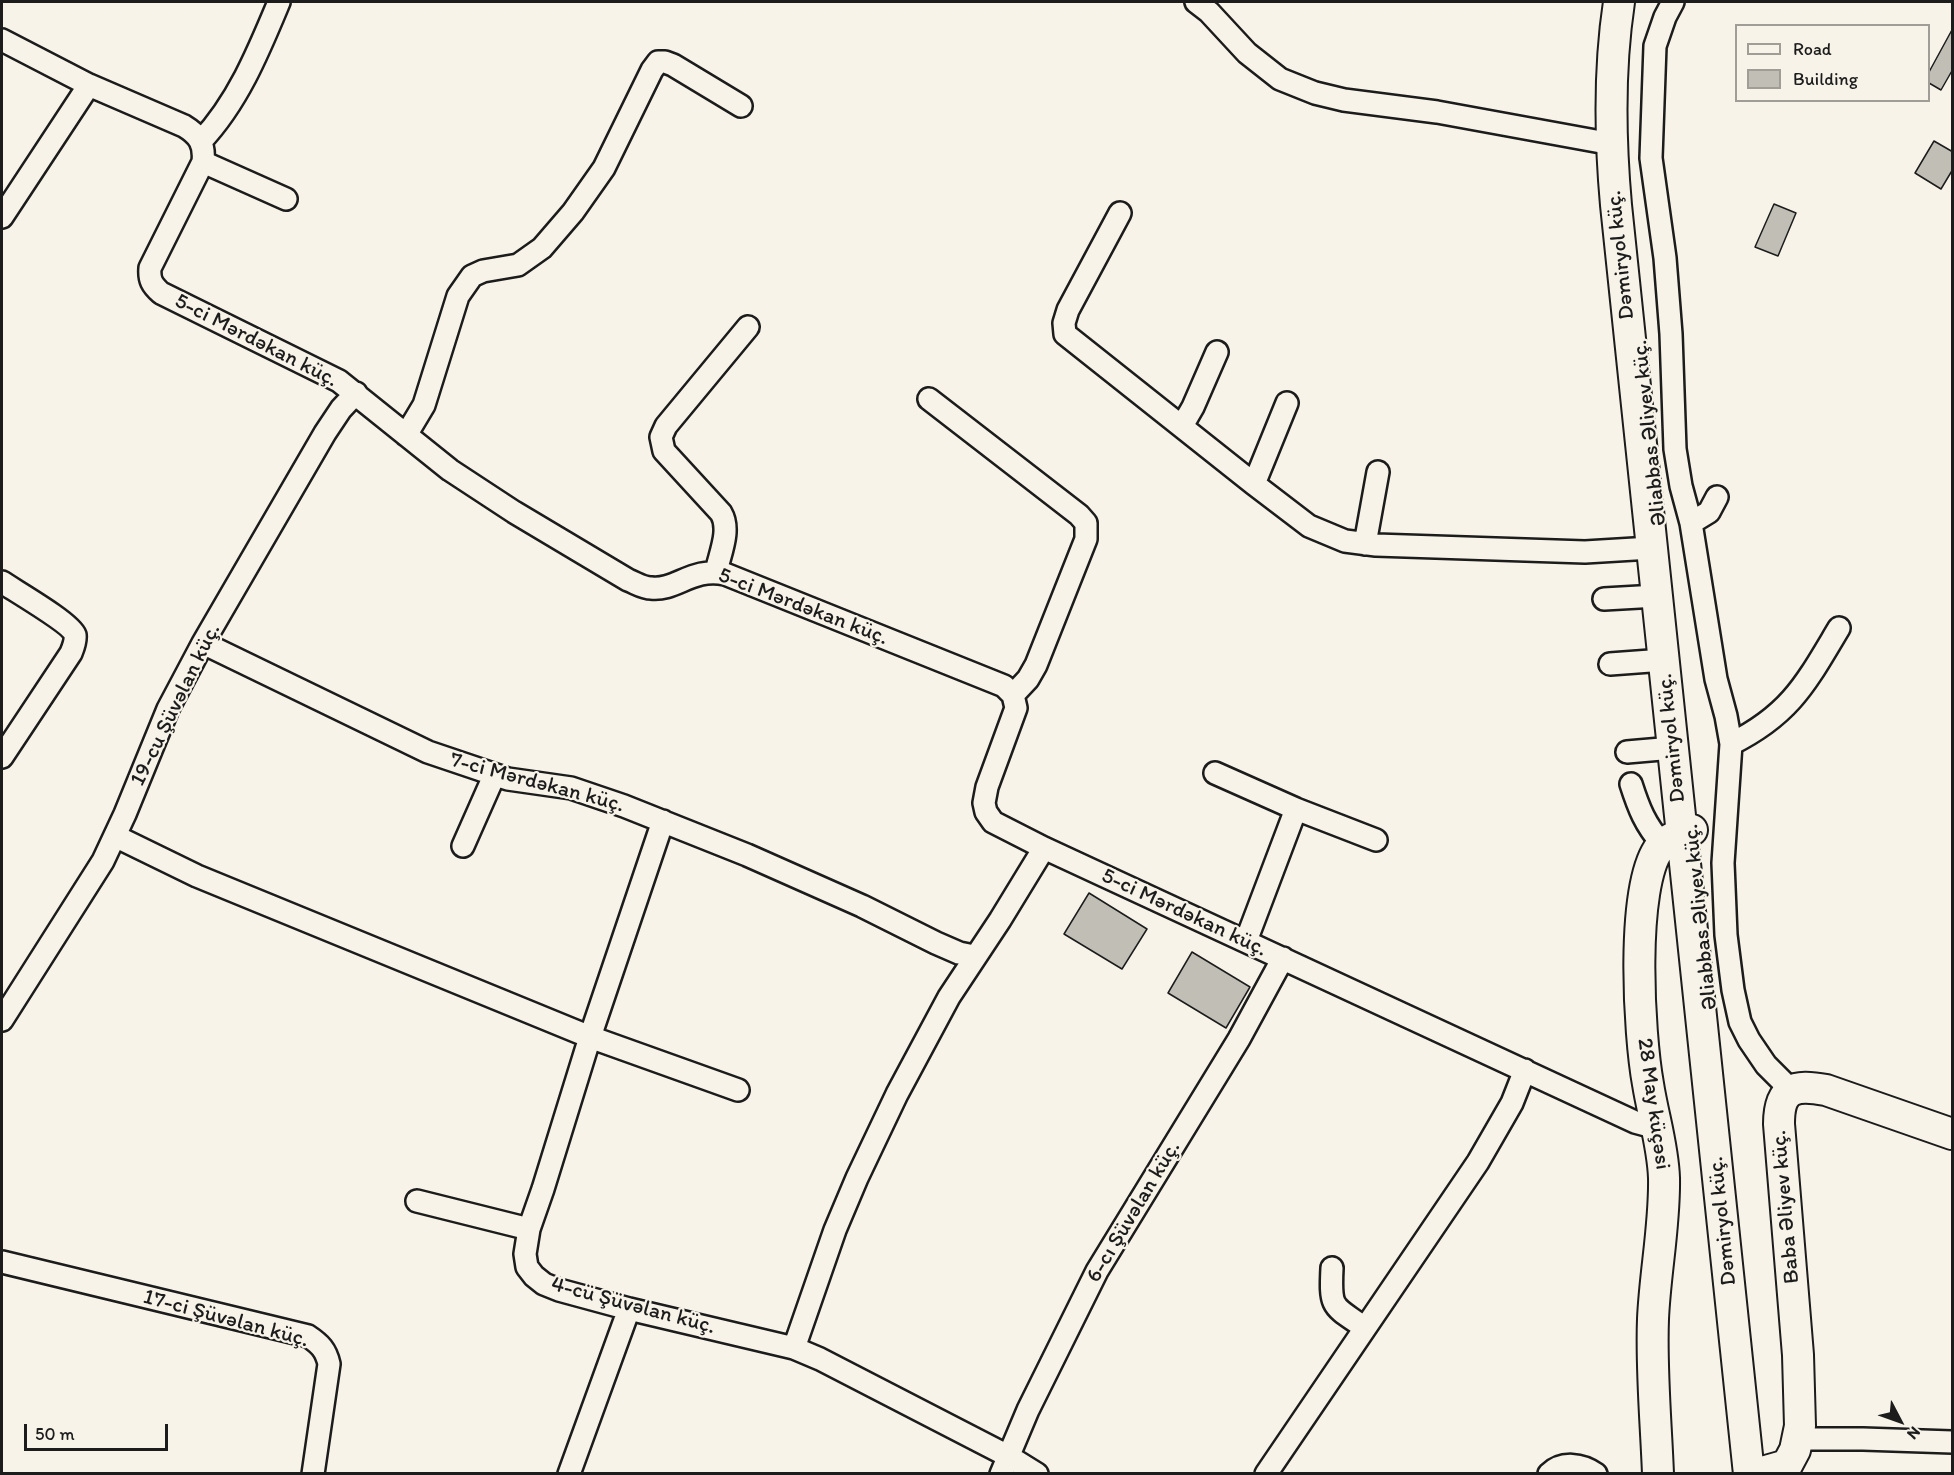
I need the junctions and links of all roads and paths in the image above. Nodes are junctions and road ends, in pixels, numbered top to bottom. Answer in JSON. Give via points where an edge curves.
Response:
{"nodes":[{"id":1,"x":279,"y":2,"type":"edge"},
{"id":2,"x":1196,"y":2,"type":"edge"},
{"id":3,"x":1619,"y":2,"type":"edge"},
{"id":4,"x":1630,"y":2,"type":"edge"},
{"id":5,"x":1673,"y":2,"type":"edge"},
{"id":6,"x":2,"y":40,"type":"edge"},
{"id":7,"x":89,"y":85,"type":"junction"},
{"id":8,"x":741,"y":106,"type":"dead end"},
{"id":9,"x":201,"y":141,"type":"junction"},
{"id":10,"x":1612,"y":144,"type":"junction"},
{"id":11,"x":203,"y":162,"type":"junction"},
{"id":12,"x":286,"y":198,"type":"dead end"},
{"id":13,"x":1120,"y":213,"type":"dead end"},
{"id":14,"x":2,"y":217,"type":"edge"},
{"id":15,"x":748,"y":327,"type":"dead end"},
{"id":16,"x":1217,"y":352,"type":"dead end"},
{"id":17,"x":356,"y":393,"type":"junction"},
{"id":18,"x":930,"y":399,"type":"dead end"},
{"id":19,"x":1287,"y":403,"type":"dead end"},
{"id":20,"x":1182,"y":426,"type":"junction"},
{"id":21,"x":406,"y":435,"type":"junction"},
{"id":22,"x":1378,"y":472,"type":"dead end"},
{"id":23,"x":1254,"y":484,"type":"junction"},
{"id":24,"x":1717,"y":497,"type":"dead end"},
{"id":25,"x":1692,"y":523,"type":"junction"},
{"id":26,"x":1365,"y":544,"type":"junction"},
{"id":27,"x":1651,"y":548,"type":"junction"},
{"id":28,"x":716,"y":572,"type":"junction"},
{"id":29,"x":2,"y":582,"type":"edge"},
{"id":30,"x":1657,"y":596,"type":"junction"},
{"id":31,"x":1604,"y":599,"type":"dead end"},
{"id":32,"x":1839,"y":627,"type":"dead end"},
{"id":33,"x":203,"y":643,"type":"junction"},
{"id":34,"x":1664,"y":660,"type":"junction"},
{"id":35,"x":1610,"y":664,"type":"dead end"},
{"id":36,"x":1013,"y":695,"type":"junction"},
{"id":37,"x":1731,"y":744,"type":"junction"},
{"id":38,"x":1673,"y":748,"type":"junction"},
{"id":39,"x":1627,"y":753,"type":"dead end"},
{"id":40,"x":2,"y":757,"type":"edge"},
{"id":41,"x":1215,"y":773,"type":"dead end"},
{"id":42,"x":494,"y":776,"type":"junction"},
{"id":43,"x":1631,"y":784,"type":"dead end"},
{"id":44,"x":1296,"y":809,"type":"junction"},
{"id":45,"x":663,"y":821,"type":"junction"},
{"id":46,"x":115,"y":836,"type":"junction"},
{"id":47,"x":1678,"y":836,"type":"junction"},
{"id":48,"x":1376,"y":840,"type":"dead end"},
{"id":49,"x":463,"y":846,"type":"dead end"},
{"id":50,"x":1044,"y":848,"type":"junction"},
{"id":51,"x":1246,"y":941,"type":"junction"},
{"id":52,"x":974,"y":956,"type":"junction"},
{"id":53,"x":1283,"y":958,"type":"junction"},
{"id":54,"x":2,"y":1020,"type":"edge"},
{"id":55,"x":590,"y":1037,"type":"junction"},
{"id":56,"x":1526,"y":1070,"type":"junction"},
{"id":57,"x":738,"y":1090,"type":"dead end"},
{"id":58,"x":1791,"y":1090,"type":"junction"},
{"id":59,"x":1657,"y":1126,"type":"junction"},
{"id":60,"x":1953,"y":1134,"type":"edge"},
{"id":61,"x":417,"y":1201,"type":"dead end"},
{"id":62,"x":529,"y":1229,"type":"junction"},
{"id":63,"x":2,"y":1262,"type":"edge"},
{"id":64,"x":1332,"y":1268,"type":"dead end"},
{"id":65,"x":629,"y":1309,"type":"junction"},
{"id":66,"x":1365,"y":1328,"type":"junction"},
{"id":67,"x":794,"y":1348,"type":"junction"},
{"id":68,"x":1953,"y":1442,"type":"edge"},
{"id":69,"x":1004,"y":1465,"type":"edge"},
{"id":70,"x":1774,"y":1466,"type":"edge"},
{"id":71,"x":314,"y":1473,"type":"edge"},
{"id":72,"x":569,"y":1473,"type":"edge"},
{"id":73,"x":1037,"y":1473,"type":"edge"},
{"id":74,"x":1266,"y":1473,"type":"edge"},
{"id":75,"x":1550,"y":1473,"type":"edge"},
{"id":76,"x":1596,"y":1473,"type":"edge"},
{"id":77,"x":1658,"y":1473,"type":"edge"}],
"edges":[{"from":1,"to":9,"type":"street","via":[[229,106]]},
{"from":2,"to":10,"type":"street","via":[[1280,80],[1314,93]]},
{"from":3,"to":10,"type":"main road","name":"Dəmiryol küç.","via":[[1612,73]]},
{"from":4,"to":47,"type":"main road","name":"Əliabbas Əliyev küç.","via":[[1623,76],[1623,174]]},
{"from":5,"to":25,"type":"street","name":"Dəmiryol küç.","via":[[1655,46],[1651,158],[1665,258],[1675,449]]},
{"from":6,"to":7,"type":"street"},
{"from":7,"to":9,"type":"street","via":[[184,126]]},
{"from":7,"to":14,"type":"street"},
{"from":8,"to":21,"type":"street","via":[[673,64],[658,62],[604,168],[542,248],[518,265],[483,271],[464,285],[424,405]]},
{"from":9,"to":11,"type":"street"},
{"from":10,"to":27,"type":"main road","name":"Dəmiryol küç."},
{"from":11,"to":12,"type":"street"},
{"from":11,"to":17,"type":"street","name":"5-ci Mərdəkan küç.","via":[[150,268],[153,286],[173,300],[321,370]]},
{"from":13,"to":20,"type":"street","via":[[1068,310],[1065,334]]},
{"from":15,"to":28,"type":"street","via":[[661,437],[664,451],[725,520]]},
{"from":16,"to":20,"type":"street"},
{"from":17,"to":21,"type":"street","name":"5-ci Mərdəkan küç."},
{"from":17,"to":33,"type":"street","name":"19-cu Şüvəlan küç.","via":[[325,433]]},
{"from":18,"to":36,"type":"street","via":[[1086,523],[1086,539],[1036,665]]},
{"from":19,"to":23,"type":"street"},
{"from":20,"to":23,"type":"street"},
{"from":21,"to":28,"type":"street","name":"5-ci Mərdəkan küç.","via":[[478,489],[628,580],[644,587],[661,588],[696,574]]},
{"from":22,"to":26,"type":"street"},
{"from":23,"to":26,"type":"street","via":[[1309,526],[1345,541]]},
{"from":24,"to":25,"type":"street","via":[[1709,512]]},
{"from":25,"to":37,"type":"street","name":"Dəmiryol küç.","via":[[1716,679]]},
{"from":26,"to":27,"type":"street","via":[[1585,552]]},
{"from":27,"to":30,"type":"main road","name":"Dəmiryol küç."},
{"from":28,"to":36,"type":"street","name":"5-ci Mərdəkan küç.","via":[[999,684]]},
{"from":29,"to":40,"type":"street","via":[[75,633],[71,653]]},
{"from":30,"to":31,"type":"street"},
{"from":30,"to":34,"type":"main road","name":"Dəmiryol küç."},
{"from":32,"to":37,"type":"street","via":[[1803,687],[1783,711]]},
{"from":33,"to":42,"type":"street","name":"7-ci Mərdəkan küç.","via":[[428,752]]},
{"from":33,"to":46,"type":"street","name":"19-cu Şüvəlan küç.","via":[[168,709]]},
{"from":34,"to":35,"type":"street"},
{"from":34,"to":38,"type":"main road","name":"Dəmiryol küç."},
{"from":36,"to":50,"type":"street","name":"5-ci Mərdəkan küç.","via":[[1014,718],[987,787],[986,813],[993,822]]},
{"from":37,"to":58,"type":"street","name":"Dəmiryol küç.","via":[[1723,863],[1733,990],[1740,1022],[1749,1040],[1766,1065]]},
{"from":38,"to":39,"type":"street"},
{"from":38,"to":47,"type":"main road","name":"Dəmiryol küç."},
{"from":41,"to":44,"type":"street"},
{"from":42,"to":45,"type":"street","name":"7-ci Mərdəkan küç.","via":[[586,792]]},
{"from":42,"to":49,"type":"street"},
{"from":43,"to":47,"type":"street","via":[[1648,829]]},
{"from":44,"to":48,"type":"street"},
{"from":44,"to":51,"type":"street"},
{"from":45,"to":52,"type":"street","name":"7-ci Mərdəkan küç.","via":[[852,902],[944,947]]},
{"from":45,"to":55,"type":"street","name":"4-cü Şüvəlan küç."},
{"from":46,"to":54,"type":"street","name":"19-cu Şüvəlan küç."},
{"from":46,"to":55,"type":"street","via":[[197,876]]},
{"from":47,"to":59,"type":"main road","name":"28 May küçəsi","via":[[1655,854],[1647,874],[1640,921],[1644,1056]]},
{"from":47,"to":70,"type":"main road","name":"Əliabbas Əliyev küç."},
{"from":50,"to":51,"type":"street","name":"5-ci Mərdəkan küç."},
{"from":50,"to":52,"type":"street"},
{"from":51,"to":53,"type":"street","name":"5-ci Mərdəkan küç."},
{"from":52,"to":67,"type":"street","via":[[926,1039],[857,1178],[834,1230]]},
{"from":53,"to":56,"type":"street","name":"5-ci Mərdəkan küç."},
{"from":53,"to":69,"type":"street","name":"6-cı Şüvəlan küç.","via":[[1239,1039],[1097,1271]]},
{"from":55,"to":57,"type":"street"},
{"from":55,"to":62,"type":"street","name":"4-cü Şüvəlan küç."},
{"from":56,"to":59,"type":"street","name":"5-ci Mərdəkan küç.","via":[[1635,1122]]},
{"from":56,"to":66,"type":"street","via":[[1498,1131]]},
{"from":58,"to":60,"type":"main road","via":[[1801,1086],[1826,1090]]},
{"from":58,"to":70,"type":"main road","name":"Baba Əliyev küç.","via":[[1781,1106],[1779,1124],[1800,1426]]},
{"from":59,"to":77,"type":"main road","name":"28 May küçəsi","via":[[1664,1184],[1652,1362]]},
{"from":61,"to":62,"type":"street"},
{"from":62,"to":65,"type":"street","name":"4-cü Şüvəlan küç.","via":[[525,1254],[527,1267],[534,1276],[559,1290]]},
{"from":63,"to":71,"type":"street","name":"17-ci Şüvəlan küç.","via":[[308,1336],[320,1344],[329,1364]]},
{"from":64,"to":66,"type":"street","via":[[1330,1296],[1335,1306]]},
{"from":65,"to":67,"type":"street","name":"4-cü Şüvəlan küç."},
{"from":65,"to":72,"type":"street"},
{"from":66,"to":74,"type":"street"},
{"from":67,"to":69,"type":"street","name":"4-cü Şüvəlan küç.","via":[[820,1359]]},
{"from":68,"to":70,"type":"street","via":[[1863,1439]]},
{"from":69,"to":73,"type":"street","name":"4-cü Şüvəlan küç."},
{"from":75,"to":76,"type":"street","via":[[1554,1468],[1579,1465]]}]}
